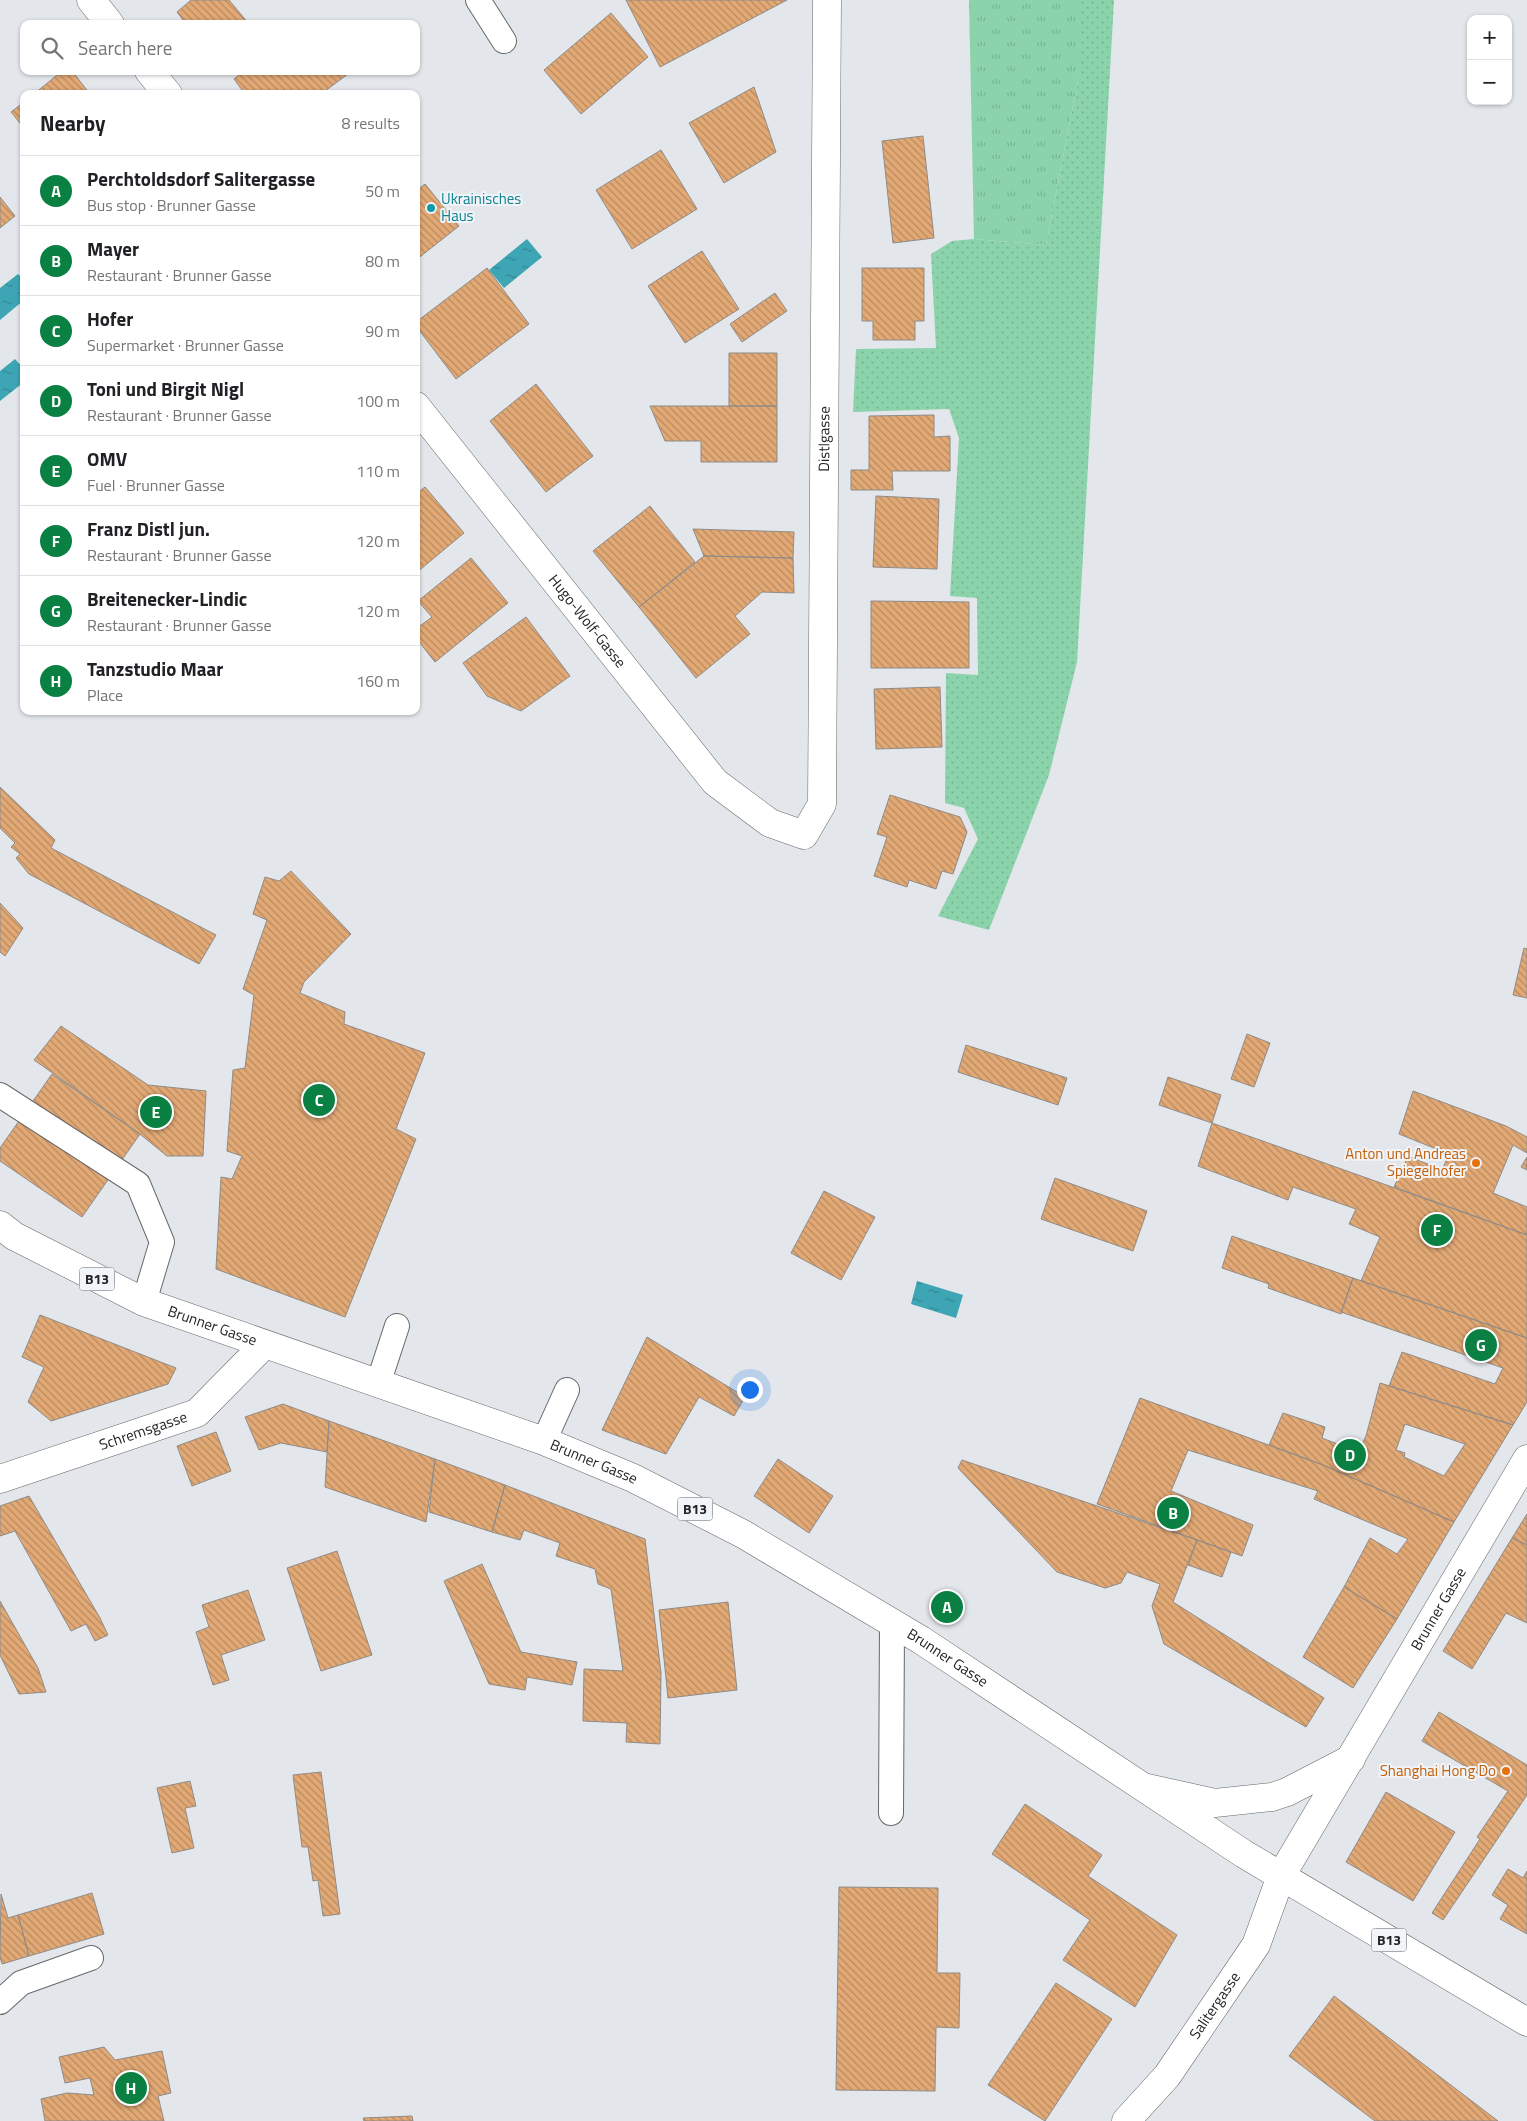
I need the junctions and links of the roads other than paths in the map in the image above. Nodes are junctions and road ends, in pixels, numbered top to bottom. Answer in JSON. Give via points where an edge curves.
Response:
{"nodes":[{"id":1,"x":91,"y":0,"type":"edge"},
{"id":2,"x":478,"y":0,"type":"edge"},
{"id":3,"x":827,"y":0,"type":"edge"},
{"id":4,"x":107,"y":20,"type":"edge"},
{"id":5,"x":504,"y":41,"type":"dead end"},
{"id":6,"x":152,"y":75,"type":"edge"},
{"id":7,"x":165,"y":90,"type":"edge"},
{"id":8,"x":420,"y":411,"type":"edge"},
{"id":9,"x":770,"y":823,"type":"joint"},
{"id":10,"x":0,"y":1095,"type":"edge"},
{"id":11,"x":0,"y":1225,"type":"edge"},
{"id":12,"x":144,"y":1302,"type":"junction"},
{"id":13,"x":397,"y":1326,"type":"dead end"},
{"id":14,"x":263,"y":1346,"type":"junction"},
{"id":15,"x":378,"y":1384,"type":"junction"},
{"id":16,"x":567,"y":1390,"type":"dead end"},
{"id":17,"x":544,"y":1442,"type":"junction"},
{"id":18,"x":1527,"y":1459,"type":"edge"},
{"id":19,"x":0,"y":1479,"type":"edge"},
{"id":20,"x":892,"y":1623,"type":"junction"},
{"id":21,"x":1350,"y":1759,"type":"junction"},
{"id":22,"x":1146,"y":1788,"type":"junction"},
{"id":23,"x":891,"y":1813,"type":"dead end"},
{"id":24,"x":1281,"y":1876,"type":"junction"},
{"id":25,"x":91,"y":1958,"type":"dead end"},
{"id":26,"x":0,"y":2002,"type":"edge"},
{"id":27,"x":1527,"y":2022,"type":"edge"},
{"id":28,"x":1126,"y":2121,"type":"edge"}],
"edges":[{"from":1,"to":4,"type":"main road"},
{"from":2,"to":5,"type":"lane"},
{"from":3,"to":9,"type":"main road","name":"Distlgasse","via":[[822,804],[804,835]]},
{"from":6,"to":7,"type":"main road"},
{"from":8,"to":9,"type":"main road","name":"Hugo-Wolf-Gasse","via":[[715,782]]},
{"from":10,"to":12,"type":"lane","via":[[138,1184],[162,1242]]},
{"from":11,"to":12,"type":"main road","name":"Brunner Gasse","number":"B13","via":[[14,1236]]},
{"from":12,"to":14,"type":"main road","name":"Brunner Gasse","number":"B13"},
{"from":13,"to":15,"type":"lane"},
{"from":14,"to":15,"type":"main road","name":"Brunner Gasse","number":"B13"},
{"from":14,"to":19,"type":"main road","name":"Schremsgasse","via":[[197,1414]]},
{"from":15,"to":17,"type":"main road","name":"Brunner Gasse","number":"B13"},
{"from":16,"to":17,"type":"lane"},
{"from":17,"to":20,"type":"main road","name":"Brunner Gasse","number":"B13","via":[[634,1478],[743,1534]]},
{"from":18,"to":21,"type":"main road","name":"Brunner Gasse"},
{"from":20,"to":22,"type":"main road","name":"Brunner Gasse","number":"B13"},
{"from":20,"to":23,"type":"lane"},
{"from":21,"to":22,"type":"main road","name":"Brunner Gasse","via":[[1272,1797],[1215,1803]]},
{"from":21,"to":24,"type":"main road","name":"Brunner Gasse"},
{"from":22,"to":24,"type":"main road","name":"Brunner Gasse","number":"B13"},
{"from":24,"to":27,"type":"main road","number":"B13"},
{"from":24,"to":28,"type":"main road","name":"Salitergasse","via":[[1256,1945],[1167,2076]]},
{"from":25,"to":26,"type":"lane","via":[[21,1983]]}]}
